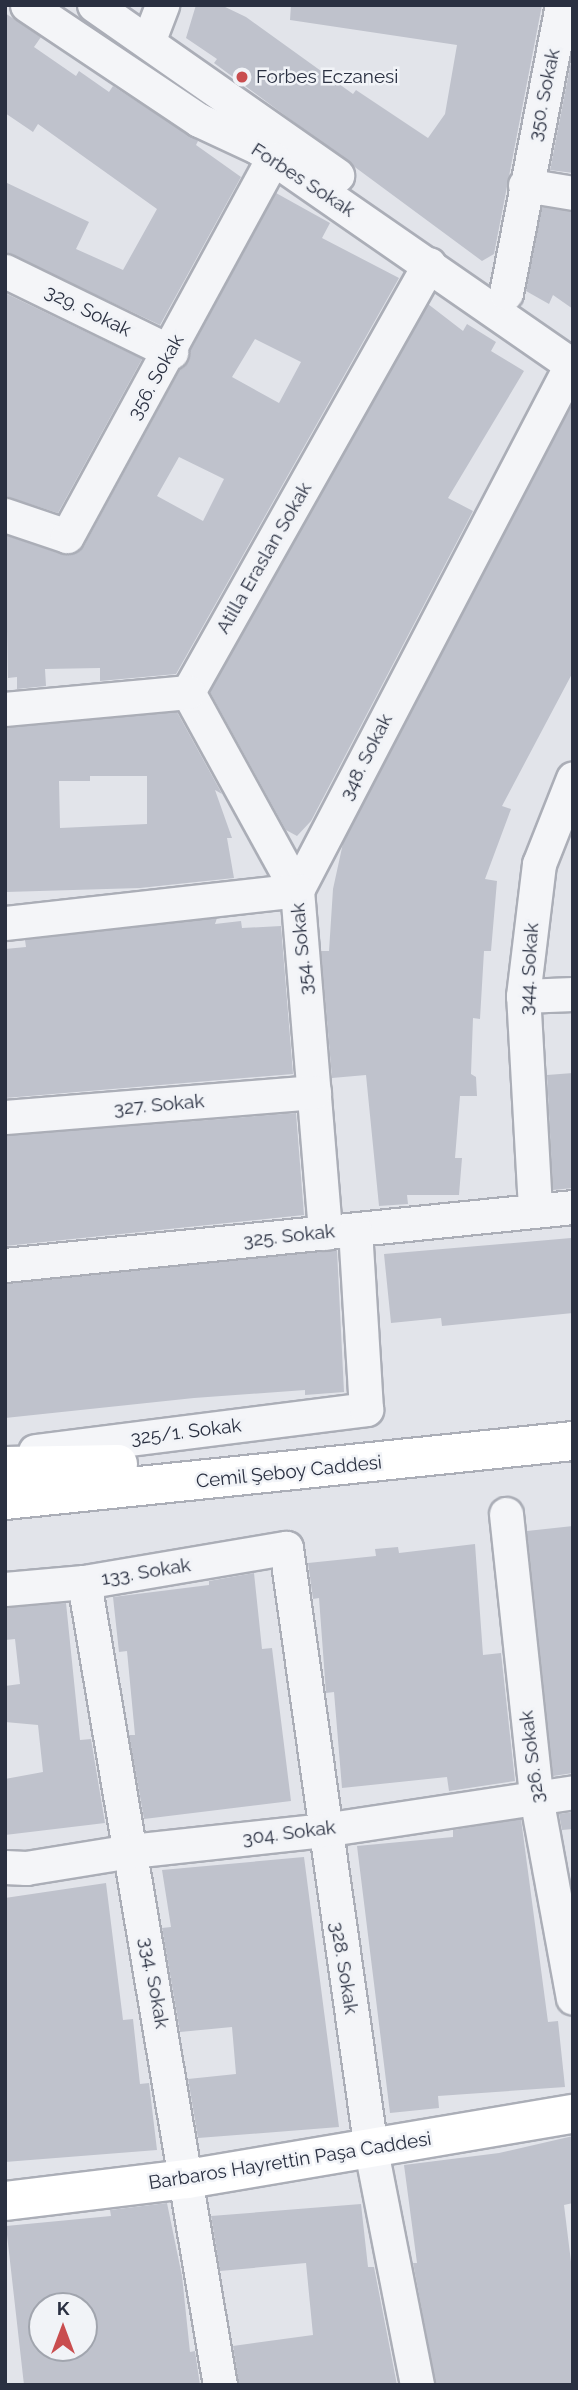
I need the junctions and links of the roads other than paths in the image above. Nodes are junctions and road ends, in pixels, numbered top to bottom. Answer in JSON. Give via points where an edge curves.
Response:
{"nodes":[{"id":1,"x":27,"y":5,"type":"edge"},
{"id":2,"x":94,"y":5,"type":"edge"},
{"id":3,"x":162,"y":5,"type":"edge"},
{"id":4,"x":562,"y":5,"type":"edge"},
{"id":5,"x":148,"y":42,"type":"junction"},
{"id":6,"x":272,"y":158,"type":"junction"},
{"id":7,"x":525,"y":185,"type":"junction"},
{"id":8,"x":573,"y":193,"type":"edge"},
{"id":9,"x":429,"y":264,"type":"junction"},
{"id":10,"x":5,"y":271,"type":"edge"},
{"id":11,"x":506,"y":293,"type":"junction"},
{"id":12,"x":171,"y":352,"type":"junction"},
{"id":13,"x":572,"y":358,"type":"edge"},
{"id":14,"x":5,"y":515,"type":"edge"},
{"id":15,"x":188,"y":692,"type":"junction"},
{"id":16,"x":5,"y":709,"type":"edge"},
{"id":17,"x":573,"y":778,"type":"edge"},
{"id":18,"x":297,"y":890,"type":"junction"},
{"id":19,"x":5,"y":923,"type":"edge"},
{"id":20,"x":573,"y":994,"type":"edge"},
{"id":21,"x":523,"y":996,"type":"junction"},
{"id":22,"x":314,"y":1092,"type":"junction"},
{"id":23,"x":5,"y":1117,"type":"edge"},
{"id":24,"x":573,"y":1207,"type":"edge"},
{"id":25,"x":535,"y":1208,"type":"junction"},
{"id":26,"x":340,"y":1231,"type":"junction"},
{"id":27,"x":5,"y":1265,"type":"edge"},
{"id":28,"x":366,"y":1409,"type":"joint"},
{"id":29,"x":573,"y":1425,"type":"edge"},
{"id":30,"x":573,"y":1441,"type":"edge"},
{"id":31,"x":5,"y":1455,"type":"edge"},
{"id":32,"x":5,"y":1466,"type":"edge"},
{"id":33,"x":5,"y":1500,"type":"edge"},
{"id":34,"x":506,"y":1514,"type":"dead end"},
{"id":35,"x":286,"y":1548,"type":"joint"},
{"id":36,"x":84,"y":1582,"type":"junction"},
{"id":37,"x":5,"y":1588,"type":"edge"},
{"id":38,"x":573,"y":1792,"type":"edge"},
{"id":39,"x":536,"y":1797,"type":"junction"},
{"id":40,"x":323,"y":1830,"type":"junction"},
{"id":41,"x":131,"y":1851,"type":"junction"},
{"id":42,"x":5,"y":1867,"type":"edge"},
{"id":43,"x":573,"y":1998,"type":"edge"},
{"id":44,"x":573,"y":2114,"type":"edge"},
{"id":45,"x":371,"y":2150,"type":"junction"},
{"id":46,"x":187,"y":2179,"type":"junction"},
{"id":47,"x":5,"y":2201,"type":"edge"},
{"id":48,"x":220,"y":2385,"type":"edge"},
{"id":49,"x":417,"y":2385,"type":"edge"}],
"edges":[{"from":1,"to":6,"type":"street","name":"Forbes Sokak","via":[[199,120]]},
{"from":2,"to":5,"type":"street","name":"Forbes Sokak"},
{"from":3,"to":5,"type":"street"},
{"from":4,"to":7,"type":"street","name":"350. Sokak"},
{"from":5,"to":11,"type":"street","name":"Forbes Sokak"},
{"from":6,"to":9,"type":"street","name":"Forbes Sokak"},
{"from":6,"to":12,"type":"street","name":"356. Sokak"},
{"from":7,"to":8,"type":"street"},
{"from":7,"to":11,"type":"street","name":"350. Sokak"},
{"from":9,"to":13,"type":"street","name":"Forbes Sokak"},
{"from":9,"to":15,"type":"street","name":"Atilla Eraslan Sokak"},
{"from":10,"to":12,"type":"street","name":"329. Sokak"},
{"from":11,"to":13,"type":"street","name":"Forbes Sokak"},
{"from":12,"to":14,"type":"street","name":"356. Sokak","via":[[67,536]]},
{"from":13,"to":18,"type":"street","name":"348. Sokak"},
{"from":15,"to":16,"type":"street"},
{"from":15,"to":18,"type":"street","name":"354. Sokak"},
{"from":17,"to":21,"type":"street","name":"344. Sokak","via":[[539,864]]},
{"from":18,"to":19,"type":"street"},
{"from":18,"to":22,"type":"street","name":"354. Sokak"},
{"from":20,"to":21,"type":"street"},
{"from":21,"to":25,"type":"street","name":"344. Sokak"},
{"from":22,"to":23,"type":"street","name":"327. Sokak"},
{"from":22,"to":26,"type":"street","name":"354. Sokak"},
{"from":24,"to":25,"type":"street","name":"325. Sokak"},
{"from":25,"to":26,"type":"street","name":"325. Sokak"},
{"from":26,"to":27,"type":"street","name":"325. Sokak"},
{"from":26,"to":28,"type":"street","name":"354. Sokak"},
{"from":28,"to":31,"type":"street","name":"325/1. Sokak"},
{"from":29,"to":32,"type":"main road","name":"Cemil Şeboy Caddesi","via":[[74,1468]]},
{"from":30,"to":33,"type":"main road","name":"Cemil Şeboy Caddesi"},
{"from":34,"to":39,"type":"street","name":"326. Sokak"},
{"from":35,"to":36,"type":"street","name":"133. Sokak"},
{"from":35,"to":40,"type":"street","name":"328. Sokak"},
{"from":36,"to":37,"type":"street","name":"133. Sokak"},
{"from":36,"to":41,"type":"street","name":"334. Sokak"},
{"from":38,"to":39,"type":"street","name":"304. Sokak"},
{"from":39,"to":40,"type":"street","name":"304. Sokak"},
{"from":39,"to":43,"type":"street","name":"326. Sokak"},
{"from":40,"to":41,"type":"street","name":"304. Sokak"},
{"from":40,"to":45,"type":"street","name":"328. Sokak"},
{"from":41,"to":42,"type":"street","name":"304. Sokak","via":[[26,1868]]},
{"from":41,"to":46,"type":"street","name":"334. Sokak"},
{"from":44,"to":45,"type":"main road","name":"Barbaros Hayrettin Paşa Caddesi"},
{"from":45,"to":46,"type":"main road","name":"Barbaros Hayrettin Paşa Caddesi"},
{"from":45,"to":49,"type":"street","name":"328. Sokak"},
{"from":46,"to":47,"type":"main road","name":"Barbaros Hayrettin Paşa Caddesi"},
{"from":46,"to":48,"type":"street","name":"334. Sokak"}]}
